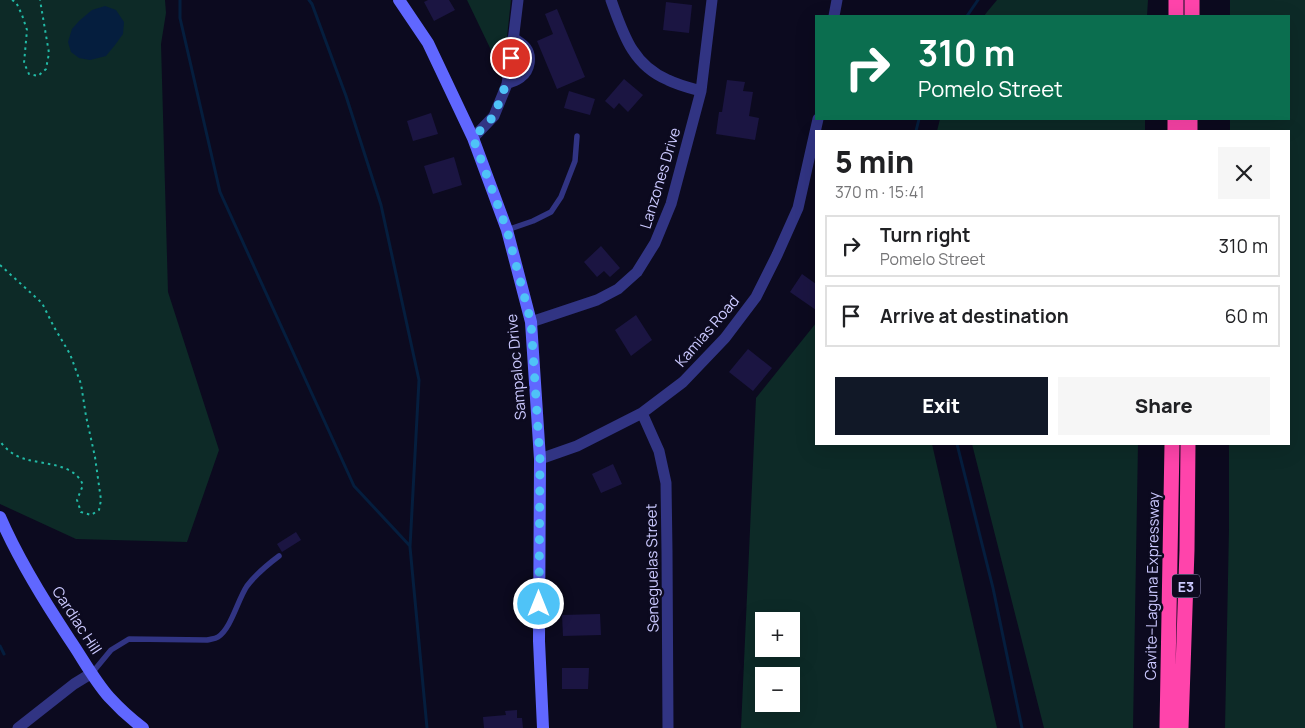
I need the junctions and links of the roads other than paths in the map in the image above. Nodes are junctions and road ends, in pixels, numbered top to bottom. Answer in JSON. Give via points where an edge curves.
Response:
{"nodes":[{"id":1,"x":399,"y":0,"type":"edge"},
{"id":2,"x":518,"y":0,"type":"edge"},
{"id":3,"x":611,"y":0,"type":"edge"},
{"id":4,"x":712,"y":0,"type":"edge"},
{"id":5,"x":836,"y":0,"type":"edge"},
{"id":6,"x":1176,"y":0,"type":"edge"},
{"id":7,"x":1192,"y":0,"type":"edge"},
{"id":8,"x":834,"y":15,"type":"edge"},
{"id":9,"x":1176,"y":15,"type":"edge"},
{"id":10,"x":1192,"y":15,"type":"edge"},
{"id":11,"x":514,"y":38,"type":"junction"},
{"id":12,"x":506,"y":84,"type":"junction"},
{"id":13,"x":701,"y":91,"type":"junction"},
{"id":14,"x":815,"y":132,"type":"edge"},
{"id":15,"x":577,"y":136,"type":"dead end"},
{"id":16,"x":473,"y":138,"type":"junction"},
{"id":17,"x":507,"y":230,"type":"junction"},
{"id":18,"x":531,"y":322,"type":"junction"},
{"id":19,"x":642,"y":413,"type":"junction"},
{"id":20,"x":1172,"y":445,"type":"edge"},
{"id":21,"x":1188,"y":445,"type":"edge"},
{"id":22,"x":540,"y":459,"type":"junction"},
{"id":23,"x":0,"y":517,"type":"edge"},
{"id":24,"x":279,"y":556,"type":"dead end"},
{"id":25,"x":92,"y":673,"type":"junction"},
{"id":26,"x":18,"y":728,"type":"edge"},
{"id":27,"x":143,"y":728,"type":"edge"},
{"id":28,"x":543,"y":728,"type":"edge"},
{"id":29,"x":668,"y":728,"type":"edge"},
{"id":30,"x":1167,"y":728,"type":"edge"},
{"id":31,"x":1182,"y":728,"type":"edge"}],
"edges":[{"from":1,"to":16,"type":"street","name":"Sampaloc Drive","via":[[428,43]]},
{"from":2,"to":11,"type":"street"},
{"from":3,"to":13,"type":"street","via":[[623,34],[649,70],[667,80]]},
{"from":4,"to":13,"type":"street","name":"Lanzones Drive"},
{"from":5,"to":8,"type":"street"},
{"from":6,"to":9,"type":"highway"},
{"from":7,"to":10,"type":"highway"},
{"from":11,"to":12,"type":"street"},
{"from":11,"to":12,"type":"street","via":[[525,46],[530,62],[525,74]]},
{"from":12,"to":16,"type":"street","via":[[494,116]]},
{"from":13,"to":18,"type":"street","name":"Lanzones Drive","via":[[671,204],[655,244],[637,272],[618,289],[597,300]]},
{"from":14,"to":19,"type":"street","name":"Kamias Road","via":[[798,208],[756,296],[725,338],[683,382]]},
{"from":15,"to":17,"type":"lane","via":[[575,160],[561,198],[551,212]]},
{"from":16,"to":17,"type":"street","name":"Sampaloc Drive"},
{"from":17,"to":18,"type":"street","name":"Sampaloc Drive"},
{"from":18,"to":22,"type":"street","name":"Sampaloc Drive"},
{"from":19,"to":22,"type":"street","name":"Kamias Road","via":[[577,446]]},
{"from":19,"to":29,"type":"street","name":"Seneguelas Street","via":[[659,451],[666,483]]},
{"from":20,"to":30,"type":"highway","name":"Cavite–Laguna Expressway","number":"E3"},
{"from":21,"to":31,"type":"highway","number":"E3"},
{"from":22,"to":28,"type":"street","name":"Sampaloc Drive","via":[[539,641]]},
{"from":23,"to":25,"type":"street","name":"Cardiac Hill","via":[[45,601]]},
{"from":24,"to":25,"type":"lane","via":[[248,586],[226,631],[217,638],[130,639],[111,650]]},
{"from":25,"to":26,"type":"street"},
{"from":25,"to":27,"type":"street","name":"Cardiac Hill","via":[[109,697]]}]}
